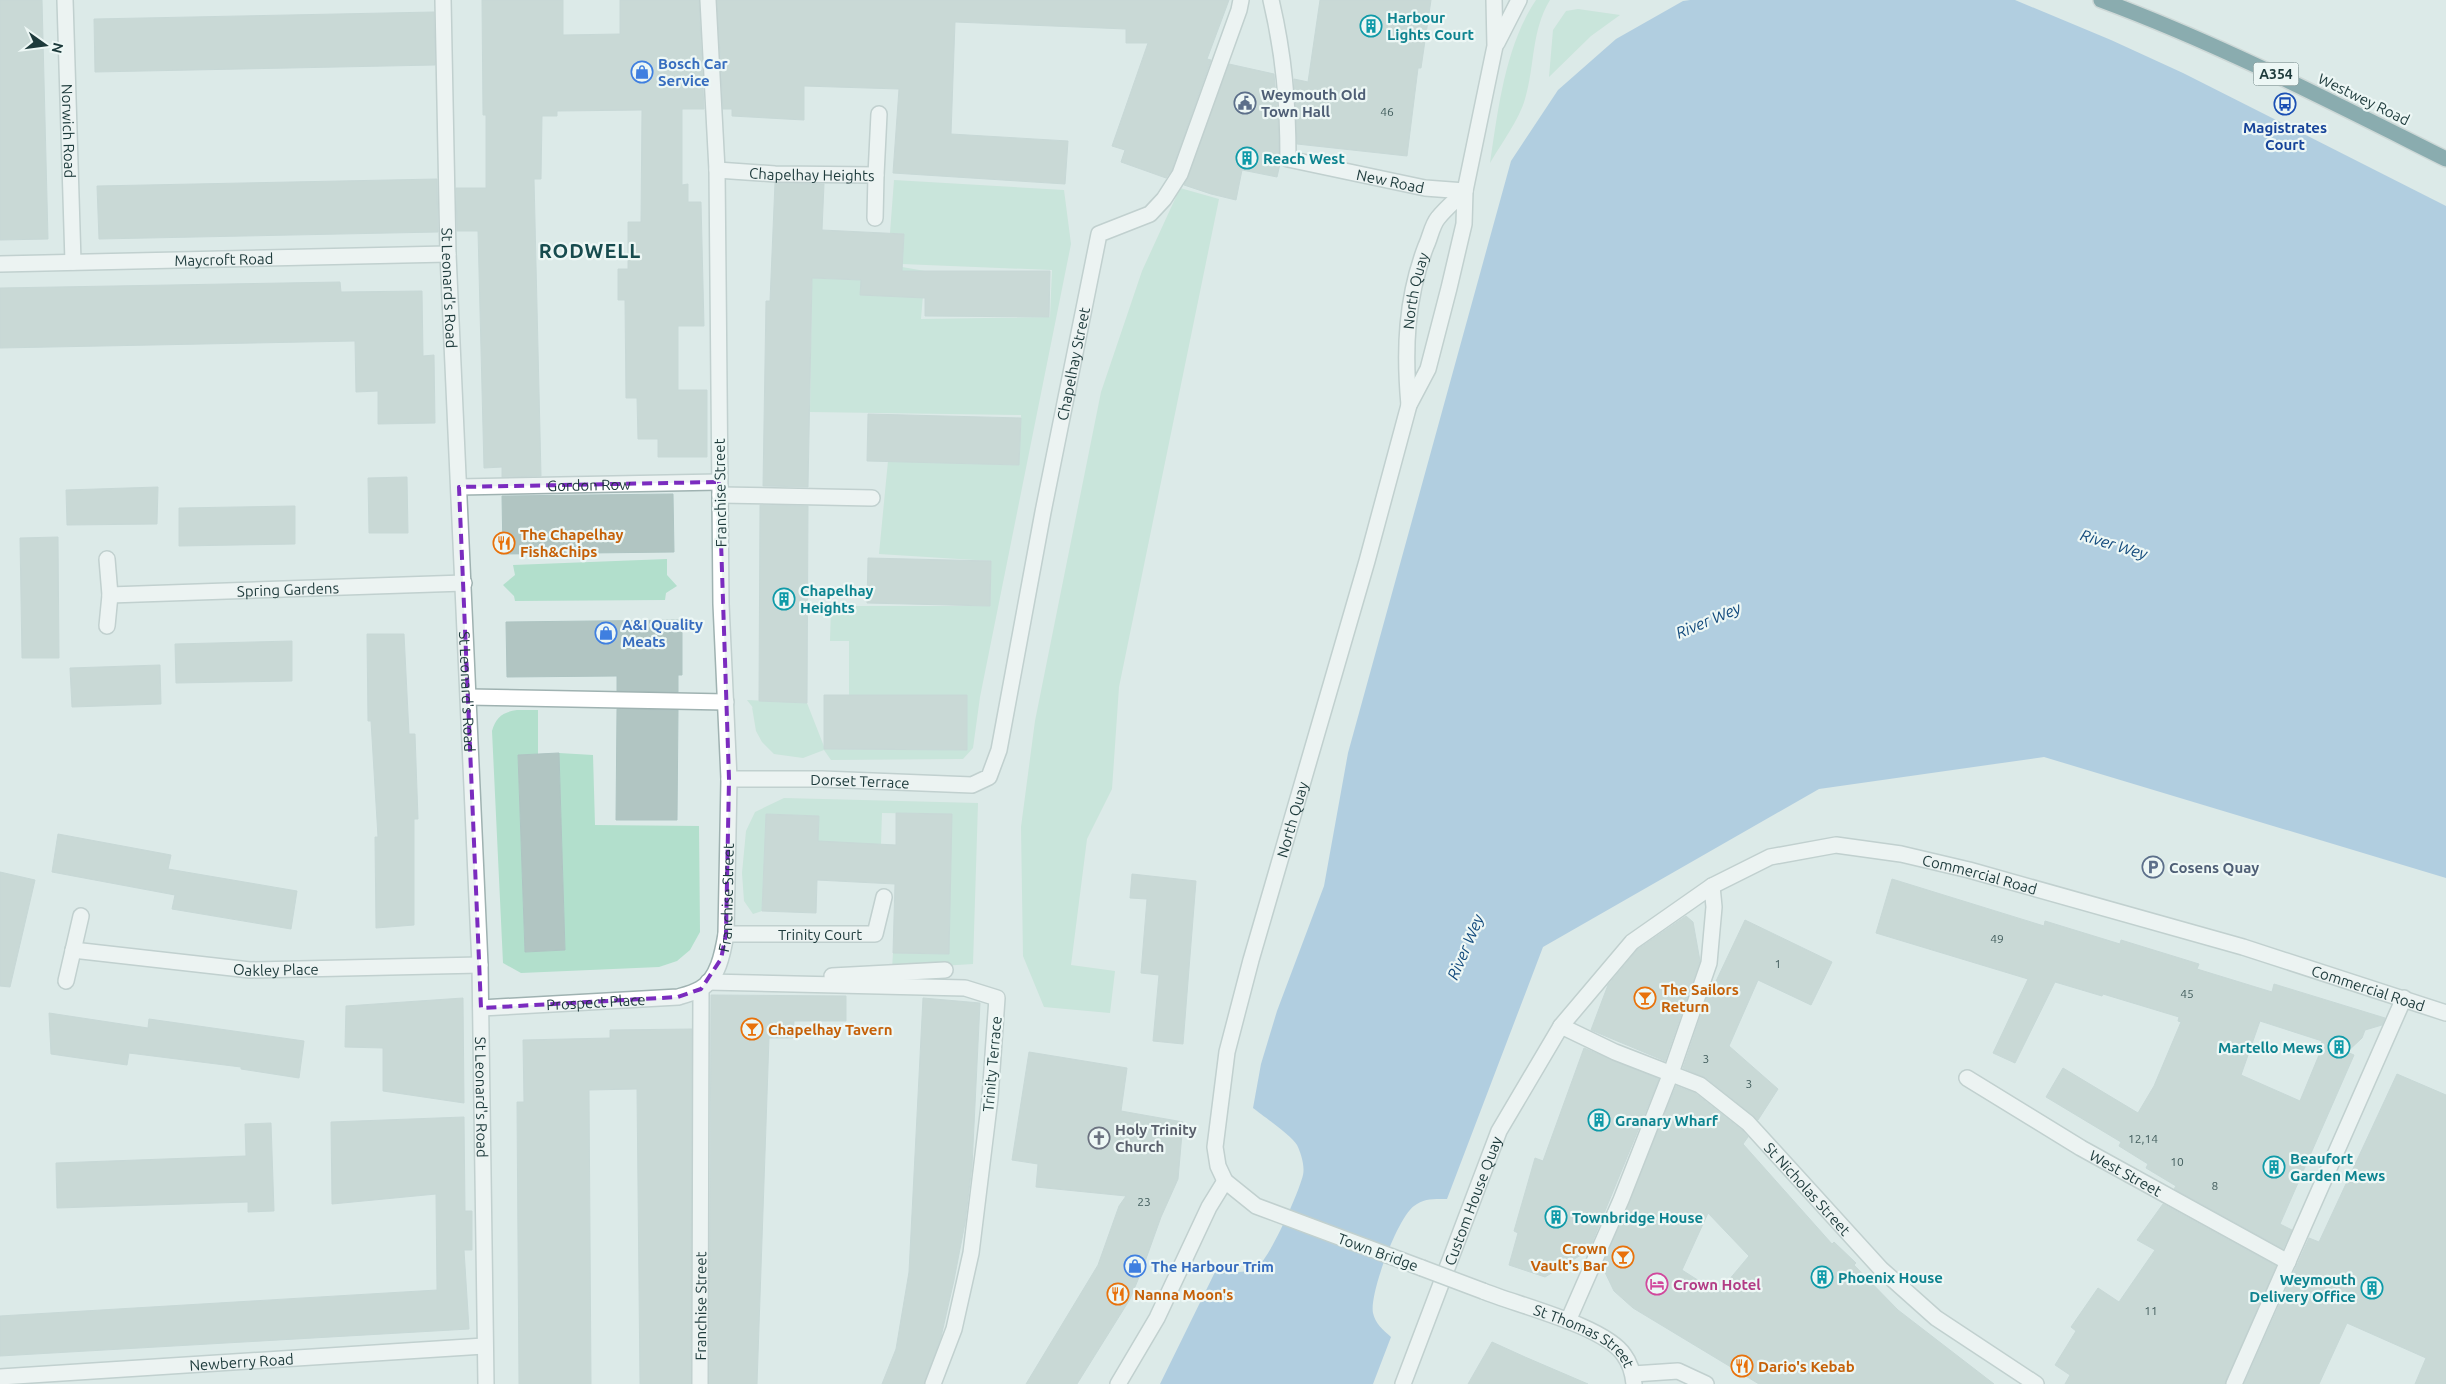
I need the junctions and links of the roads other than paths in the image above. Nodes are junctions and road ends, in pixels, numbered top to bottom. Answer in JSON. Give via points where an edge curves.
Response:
{"nodes":[{"id":1,"x":66,"y":0,"type":"edge"},
{"id":2,"x":443,"y":0,"type":"edge"},
{"id":3,"x":708,"y":0,"type":"edge"},
{"id":4,"x":1241,"y":0,"type":"edge"},
{"id":5,"x":1271,"y":0,"type":"edge"},
{"id":6,"x":1494,"y":0,"type":"edge"},
{"id":7,"x":1519,"y":0,"type":"edge"},
{"id":8,"x":2101,"y":0,"type":"edge"},
{"id":9,"x":1495,"y":46,"type":"junction"},
{"id":10,"x":879,"y":114,"type":"dead end"},
{"id":11,"x":2446,"y":159,"type":"edge"},
{"id":12,"x":717,"y":170,"type":"junction"},
{"id":13,"x":876,"y":175,"type":"junction"},
{"id":14,"x":1465,"y":191,"type":"junction"},
{"id":15,"x":876,"y":218,"type":"dead end"},
{"id":16,"x":448,"y":254,"type":"junction"},
{"id":17,"x":73,"y":262,"type":"junction"},
{"id":18,"x":0,"y":264,"type":"edge"},
{"id":19,"x":1409,"y":405,"type":"junction"},
{"id":20,"x":459,"y":487,"type":"junction"},
{"id":21,"x":720,"y":489,"type":"junction"},
{"id":22,"x":872,"y":498,"type":"dead end"},
{"id":23,"x":108,"y":559,"type":"dead end"},
{"id":24,"x":464,"y":583,"type":"junction"},
{"id":25,"x":110,"y":595,"type":"junction"},
{"id":26,"x":107,"y":626,"type":"dead end"},
{"id":27,"x":468,"y":697,"type":"junction"},
{"id":28,"x":726,"y":702,"type":"junction"},
{"id":29,"x":989,"y":776,"type":"joint"},
{"id":30,"x":729,"y":779,"type":"junction"},
{"id":31,"x":1712,"y":886,"type":"junction"},
{"id":32,"x":884,"y":897,"type":"dead end"},
{"id":33,"x":81,"y":916,"type":"dead end"},
{"id":34,"x":726,"y":934,"type":"junction"},
{"id":35,"x":73,"y":950,"type":"junction"},
{"id":36,"x":480,"y":965,"type":"junction"},
{"id":37,"x":945,"y":970,"type":"dead end"},
{"id":38,"x":66,"y":981,"type":"dead end"},
{"id":39,"x":705,"y":986,"type":"junction"},
{"id":40,"x":2404,"y":998,"type":"junction"},
{"id":41,"x":481,"y":1008,"type":"junction"},
{"id":42,"x":2446,"y":1013,"type":"edge"},
{"id":43,"x":1561,"y":1026,"type":"junction"},
{"id":44,"x":1671,"y":1074,"type":"junction"},
{"id":45,"x":1967,"y":1078,"type":"dead end"},
{"id":46,"x":1225,"y":1181,"type":"junction"},
{"id":47,"x":2288,"y":1262,"type":"junction"},
{"id":48,"x":1483,"y":1291,"type":"joint"},
{"id":49,"x":1568,"y":1320,"type":"junction"},
{"id":50,"x":484,"y":1346,"type":"junction"},
{"id":51,"x":0,"y":1377,"type":"edge"},
{"id":52,"x":1633,"y":1379,"type":"edge"},
{"id":53,"x":486,"y":1384,"type":"edge"},
{"id":54,"x":700,"y":1384,"type":"edge"},
{"id":55,"x":933,"y":1384,"type":"edge"},
{"id":56,"x":1118,"y":1384,"type":"edge"},
{"id":57,"x":1403,"y":1384,"type":"edge"},
{"id":58,"x":1706,"y":1384,"type":"edge"},
{"id":59,"x":2036,"y":1384,"type":"edge"},
{"id":60,"x":2234,"y":1384,"type":"edge"}],
"edges":[{"from":1,"to":17,"type":"street","name":"Norwich Road"},
{"from":2,"to":16,"type":"street","name":"St Leonard's Road"},
{"from":3,"to":12,"type":"street","name":"Franchise Street"},
{"from":4,"to":29,"type":"street","name":"Chapelhay Street","via":[[1180,174],[1150,214],[1099,234],[999,750]]},
{"from":5,"to":14,"type":"street","name":"New Road","via":[[1288,104],[1288,159],[1426,188]]},
{"from":6,"to":9,"type":"street","name":"North Quay"},
{"from":7,"to":9,"type":"street","name":"North Quay"},
{"from":8,"to":11,"type":"highway","name":"Westwey Road","number":"A354","via":[[2257,64]]},
{"from":9,"to":14,"type":"street","name":"North Quay"},
{"from":10,"to":13,"type":"street","name":"Chapelhay Heights"},
{"from":12,"to":13,"type":"street","name":"Chapelhay Heights"},
{"from":12,"to":21,"type":"street","name":"Franchise Street"},
{"from":13,"to":15,"type":"street"},
{"from":14,"to":19,"type":"street","name":"North Quay","via":[[1464,224],[1440,324],[1428,368]]},
{"from":14,"to":19,"type":"street","name":"North Quay","via":[[1437,219],[1410,301],[1406,335]]},
{"from":16,"to":17,"type":"street","name":"Maycroft Road"},
{"from":16,"to":20,"type":"street","name":"St Leonard's Road"},
{"from":17,"to":18,"type":"street","name":"Maycroft Road"},
{"from":19,"to":46,"type":"street","name":"North Quay","via":[[1228,1052],[1215,1148]]},
{"from":20,"to":21,"type":"street","name":"Gordon Row"},
{"from":20,"to":24,"type":"street","name":"St Leonard's Road"},
{"from":21,"to":22,"type":"street","name":"Gordon Row"},
{"from":21,"to":28,"type":"street","name":"Franchise Street"},
{"from":23,"to":25,"type":"street"},
{"from":24,"to":25,"type":"street","name":"Spring Gardens"},
{"from":24,"to":27,"type":"street","name":"St Leonard's Road"},
{"from":25,"to":26,"type":"street"},
{"from":27,"to":28,"type":"street"},
{"from":27,"to":36,"type":"street","name":"St Leonard's Road"},
{"from":28,"to":30,"type":"street","name":"Franchise Street"},
{"from":29,"to":30,"type":"street","name":"Dorset Terrace","via":[[972,785]]},
{"from":30,"to":34,"type":"street","name":"Franchise Street"},
{"from":31,"to":40,"type":"street","name":"Commercial Road","via":[[1770,857],[1836,845],[1901,854],[2234,944]]},
{"from":31,"to":43,"type":"street","name":"Commercial Road","via":[[1632,942]]},
{"from":31,"to":44,"type":"street","via":[[1714,907],[1709,963]]},
{"from":32,"to":34,"type":"street","name":"Trinity Court","via":[[875,934]]},
{"from":33,"to":35,"type":"street"},
{"from":34,"to":39,"type":"street","name":"Franchise Street","via":[[721,959]]},
{"from":35,"to":36,"type":"street","name":"Oakley Place","via":[[250,970]]},
{"from":35,"to":38,"type":"street"},
{"from":36,"to":41,"type":"street","name":"St Leonard's Road"},
{"from":37,"to":39,"type":"street"},
{"from":39,"to":41,"type":"street","name":"Prospect Place","via":[[678,997]]},
{"from":39,"to":54,"type":"street","name":"Franchise Street"},
{"from":39,"to":55,"type":"street","name":"Trinity Terrace","via":[[965,988],[997,998],[990,1098],[971,1253],[954,1329]]},
{"from":40,"to":42,"type":"street","name":"Commercial Road"},
{"from":40,"to":47,"type":"street"},
{"from":41,"to":50,"type":"street","name":"St Leonard's Road"},
{"from":43,"to":44,"type":"street","name":"St Nicholas Street"},
{"from":43,"to":57,"type":"street","name":"Custom House Quay","via":[[1498,1131]]},
{"from":44,"to":49,"type":"street","via":[[1621,1200]]},
{"from":44,"to":59,"type":"street","name":"St Nicholas Street","via":[[1700,1085],[1748,1124],[1881,1269],[1936,1318]]},
{"from":45,"to":47,"type":"street","name":"West Street","via":[[2081,1148]]},
{"from":46,"to":48,"type":"street","name":"Town Bridge","bridge":true,"via":[[1256,1206]]},
{"from":46,"to":56,"type":"street","via":[[1209,1207],[1157,1318]]},
{"from":47,"to":60,"type":"street"},
{"from":48,"to":49,"type":"street","name":"St Thomas Street"},
{"from":49,"to":52,"type":"street","name":"St Thomas Street","via":[[1611,1342],[1624,1354]]},
{"from":50,"to":51,"type":"street","name":"Newberry Road"},
{"from":50,"to":53,"type":"street","name":"St Leonard's Road"},
{"from":52,"to":58,"type":"street","name":"St Thomas Street","via":[[1678,1371]]}]}
